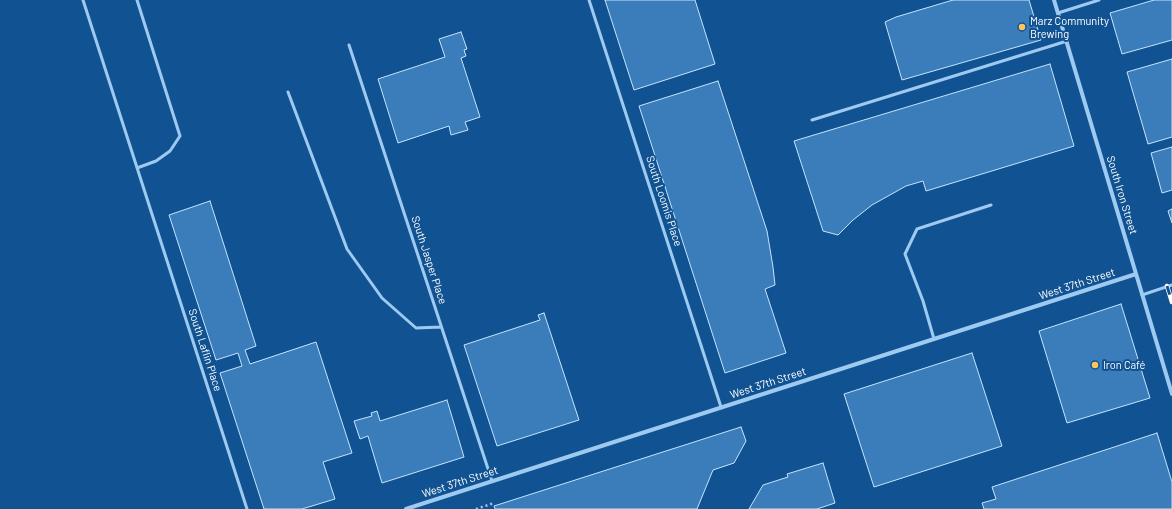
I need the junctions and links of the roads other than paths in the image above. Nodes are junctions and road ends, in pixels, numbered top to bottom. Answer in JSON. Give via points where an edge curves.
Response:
{"nodes":[{"id":1,"x":82,"y":0,"type":"edge"},
{"id":2,"x":137,"y":0,"type":"edge"},
{"id":3,"x":589,"y":0,"type":"edge"},
{"id":4,"x":1054,"y":0,"type":"edge"},
{"id":5,"x":1099,"y":0,"type":"edge"},
{"id":6,"x":1058,"y":13,"type":"junction"},
{"id":7,"x":1067,"y":41,"type":"junction"},
{"id":8,"x":349,"y":45,"type":"dead end"},
{"id":9,"x":288,"y":92,"type":"dead end"},
{"id":10,"x":812,"y":120,"type":"dead end"},
{"id":11,"x":137,"y":168,"type":"junction"},
{"id":12,"x":991,"y":205,"type":"dead end"},
{"id":13,"x":1136,"y":274,"type":"junction"},
{"id":14,"x":1172,"y":285,"type":"edge"},
{"id":15,"x":1142,"y":295,"type":"junction"},
{"id":16,"x":441,"y":327,"type":"junction"},
{"id":17,"x":934,"y":340,"type":"junction"},
{"id":18,"x":1172,"y":394,"type":"edge"},
{"id":19,"x":722,"y":408,"type":"junction"},
{"id":20,"x":492,"y":481,"type":"junction"},
{"id":21,"x":247,"y":509,"type":"edge"},
{"id":22,"x":406,"y":509,"type":"edge"}],
"edges":[{"from":1,"to":11,"type":"lane","name":"South Laflin Place"},
{"from":2,"to":11,"type":"lane","via":[[180,136],[170,151],[156,161]]},
{"from":3,"to":19,"type":"lane","name":"South Loomis Place"},
{"from":4,"to":6,"type":"street","name":"South Iron Street"},
{"from":5,"to":6,"type":"lane"},
{"from":6,"to":7,"type":"street","name":"South Iron Street"},
{"from":7,"to":10,"type":"lane"},
{"from":7,"to":13,"type":"street","name":"South Iron Street"},
{"from":8,"to":16,"type":"lane","name":"South Jasper Place"},
{"from":9,"to":16,"type":"lane","via":[[347,249],[382,298],[416,328]]},
{"from":11,"to":21,"type":"lane","name":"South Laflin Place"},
{"from":12,"to":17,"type":"lane","via":[[917,229],[905,254],[923,301]]},
{"from":13,"to":15,"type":"street","name":"South Iron Street"},
{"from":13,"to":17,"type":"street","name":"West 37th Street"},
{"from":14,"to":15,"type":"lane"},
{"from":15,"to":18,"type":"street","name":"South Iron Street"},
{"from":16,"to":20,"type":"lane","name":"South Jasper Place"},
{"from":17,"to":19,"type":"street","name":"West 37th Street"},
{"from":19,"to":20,"type":"street","name":"West 37th Street"},
{"from":20,"to":22,"type":"street","name":"West 37th Street"}]}
